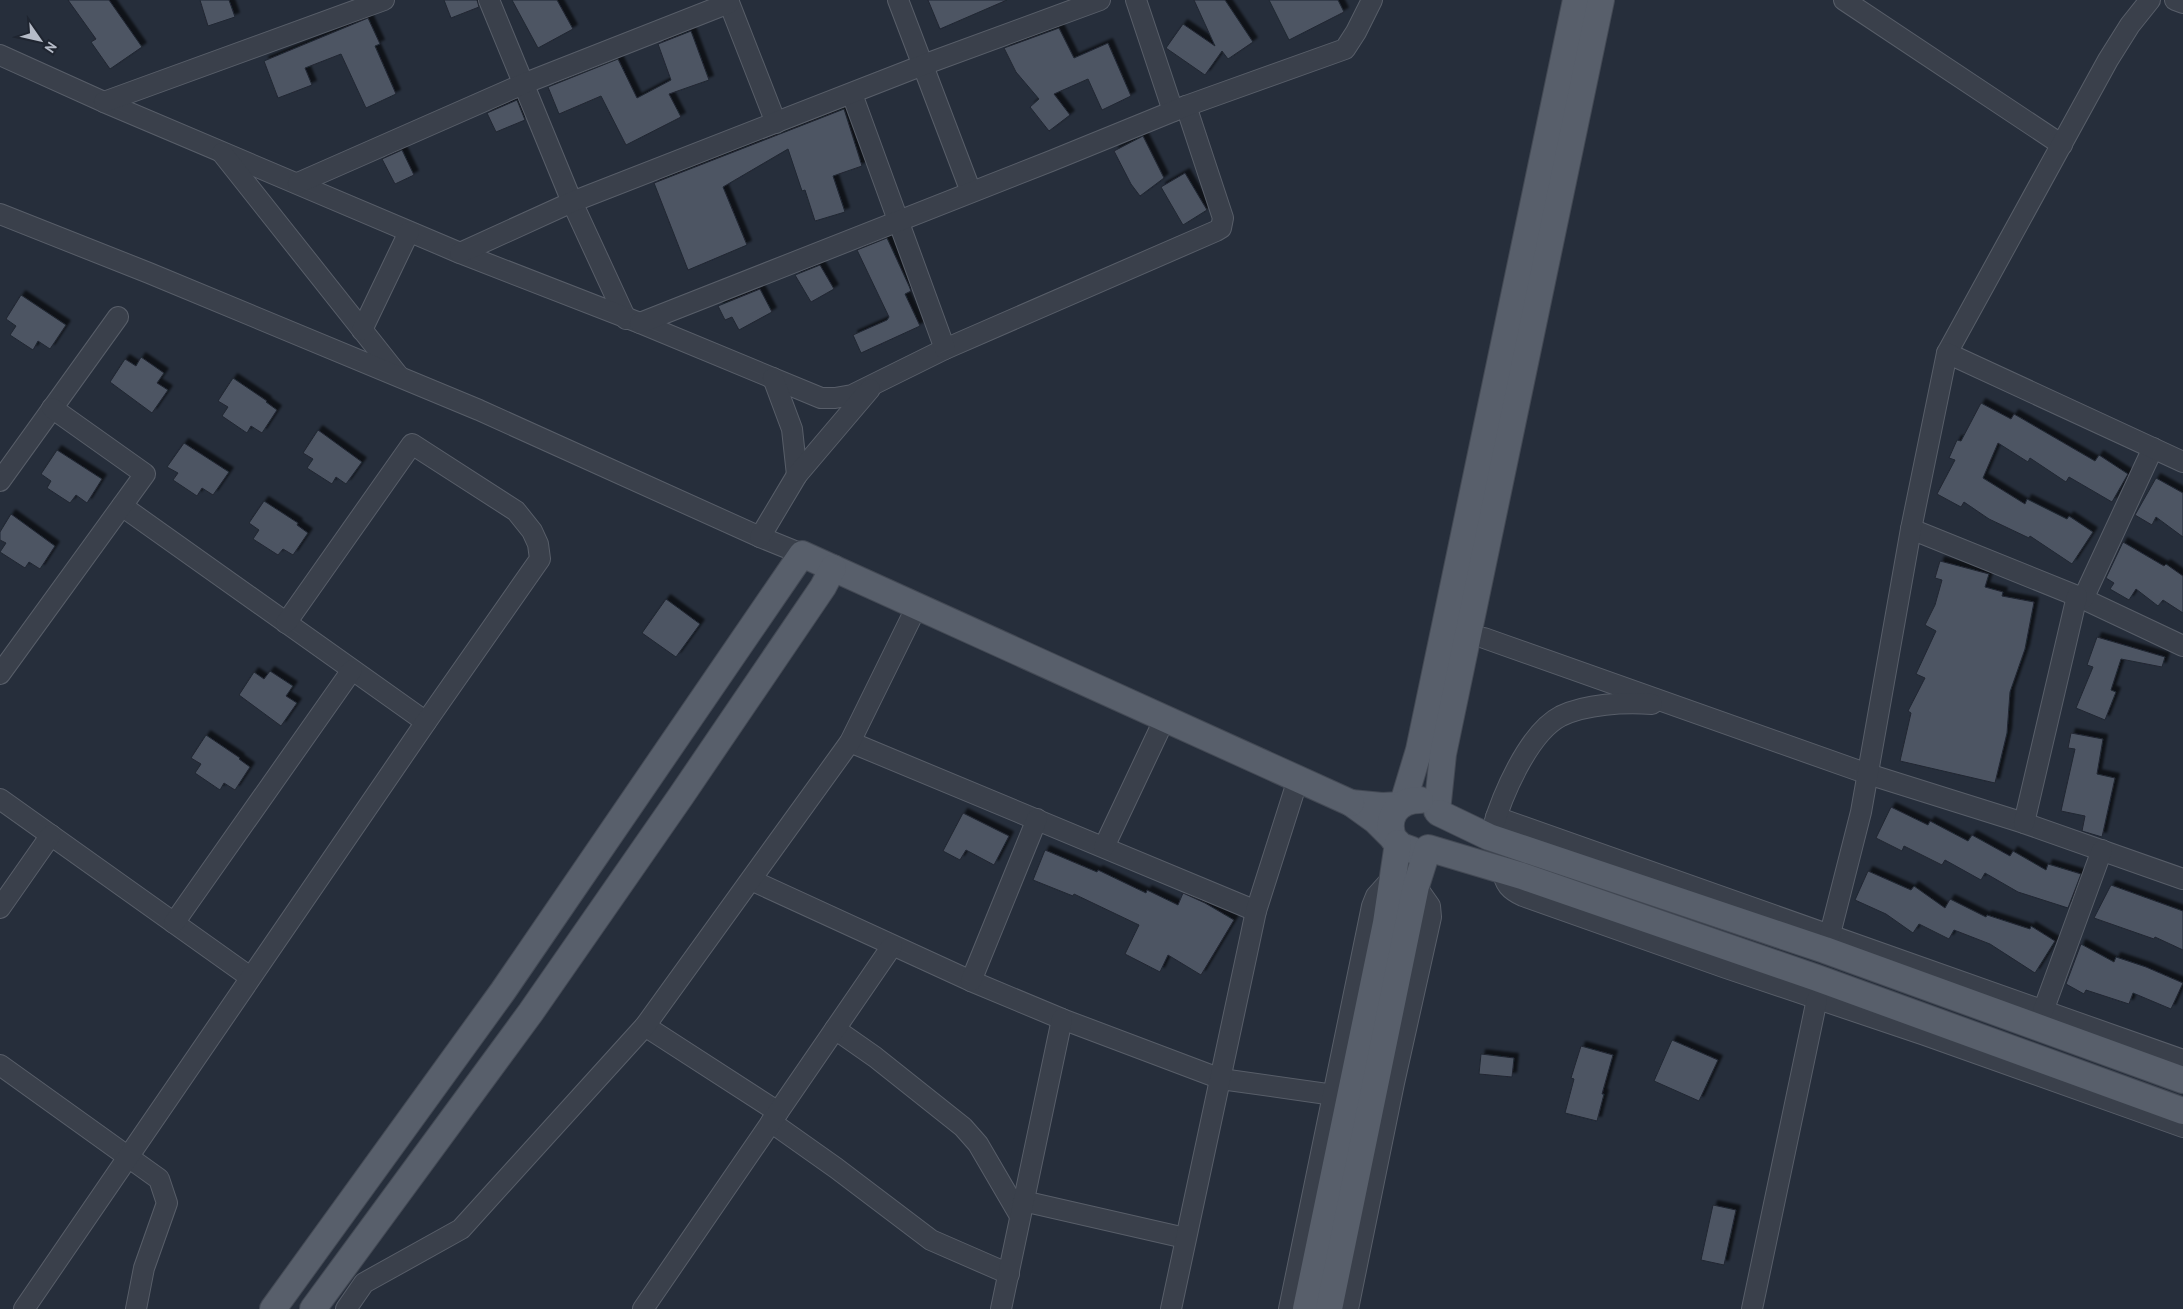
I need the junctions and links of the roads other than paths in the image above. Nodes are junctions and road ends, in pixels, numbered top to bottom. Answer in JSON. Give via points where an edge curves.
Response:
{"nodes":[{"id":1,"x":384,"y":0,"type":"edge"},
{"id":2,"x":489,"y":0,"type":"edge"},
{"id":3,"x":898,"y":0,"type":"edge"},
{"id":4,"x":1100,"y":0,"type":"edge"},
{"id":5,"x":1136,"y":0,"type":"edge"},
{"id":6,"x":1372,"y":0,"type":"edge"},
{"id":7,"x":1576,"y":0,"type":"edge"},
{"id":8,"x":1601,"y":0,"type":"edge"},
{"id":9,"x":1844,"y":0,"type":"edge"},
{"id":10,"x":2150,"y":0,"type":"edge"},
{"id":11,"x":2175,"y":0,"type":"edge"},
{"id":12,"x":728,"y":2,"type":"edge"},
{"id":13,"x":2183,"y":3,"type":"edge"},
{"id":14,"x":0,"y":55,"type":"edge"},
{"id":15,"x":923,"y":65,"type":"junction"},
{"id":16,"x":524,"y":84,"type":"junction"},
{"id":17,"x":852,"y":94,"type":"junction"},
{"id":18,"x":104,"y":102,"type":"junction"},
{"id":19,"x":1180,"y":108,"type":"junction"},
{"id":20,"x":776,"y":123,"type":"junction"},
{"id":21,"x":2062,"y":145,"type":"junction"},
{"id":22,"x":220,"y":151,"type":"junction"},
{"id":23,"x":298,"y":184,"type":"junction"},
{"id":24,"x":971,"y":192,"type":"junction"},
{"id":25,"x":572,"y":202,"type":"junction"},
{"id":26,"x":0,"y":214,"type":"edge"},
{"id":27,"x":898,"y":220,"type":"junction"},
{"id":28,"x":409,"y":232,"type":"junction"},
{"id":29,"x":460,"y":253,"type":"junction"},
{"id":30,"x":118,"y":317,"type":"dead end"},
{"id":31,"x":633,"y":321,"type":"junction"},
{"id":32,"x":362,"y":330,"type":"junction"},
{"id":33,"x":945,"y":349,"type":"junction"},
{"id":34,"x":1947,"y":353,"type":"junction"},
{"id":35,"x":400,"y":376,"type":"junction"},
{"id":36,"x":773,"y":378,"type":"junction"},
{"id":37,"x":873,"y":386,"type":"junction"},
{"id":38,"x":52,"y":408,"type":"junction"},
{"id":39,"x":2153,"y":448,"type":"junction"},
{"id":40,"x":2183,"y":462,"type":"edge"},
{"id":41,"x":797,"y":475,"type":"junction"},
{"id":42,"x":0,"y":481,"type":"edge"},
{"id":43,"x":122,"y":506,"type":"junction"},
{"id":44,"x":1911,"y":529,"type":"junction"},
{"id":45,"x":760,"y":537,"type":"junction"},
{"id":46,"x":802,"y":554,"type":"junction"},
{"id":47,"x":833,"y":568,"type":"junction"},
{"id":48,"x":2080,"y":597,"type":"junction"},
{"id":49,"x":917,"y":606,"type":"junction"},
{"id":50,"x":286,"y":623,"type":"junction"},
{"id":51,"x":1484,"y":638,"type":"dead end"},
{"id":52,"x":2183,"y":646,"type":"edge"},
{"id":53,"x":352,"y":670,"type":"junction"},
{"id":54,"x":0,"y":674,"type":"edge"},
{"id":55,"x":1669,"y":705,"type":"junction"},
{"id":56,"x":1165,"y":718,"type":"junction"},
{"id":57,"x":426,"y":722,"type":"junction"},
{"id":58,"x":850,"y":742,"type":"junction"},
{"id":59,"x":1868,"y":774,"type":"junction"},
{"id":60,"x":1298,"y":779,"type":"junction"},
{"id":61,"x":0,"y":799,"type":"edge"},
{"id":62,"x":1352,"y":803,"type":"junction"},
{"id":63,"x":1402,"y":804,"type":"junction"},
{"id":64,"x":1438,"y":812,"type":"junction"},
{"id":65,"x":1037,"y":820,"type":"junction"},
{"id":66,"x":2024,"y":823,"type":"junction"},
{"id":67,"x":1493,"y":827,"type":"junction"},
{"id":68,"x":51,"y":834,"type":"junction"},
{"id":69,"x":1396,"y":842,"type":"junction"},
{"id":70,"x":1104,"y":847,"type":"junction"},
{"id":71,"x":1428,"y":848,"type":"junction"},
{"id":72,"x":2102,"y":850,"type":"junction"},
{"id":73,"x":1503,"y":870,"type":"junction"},
{"id":74,"x":2183,"y":879,"type":"edge"},
{"id":75,"x":751,"y":880,"type":"junction"},
{"id":76,"x":1405,"y":881,"type":"junction"},
{"id":77,"x":0,"y":908,"type":"edge"},
{"id":78,"x":1256,"y":911,"type":"junction"},
{"id":79,"x":174,"y":923,"type":"junction"},
{"id":80,"x":1830,"y":934,"type":"junction"},
{"id":81,"x":892,"y":946,"type":"junction"},
{"id":82,"x":250,"y":977,"type":"junction"},
{"id":83,"x":971,"y":981,"type":"junction"},
{"id":84,"x":1817,"y":999,"type":"junction"},
{"id":85,"x":2043,"y":1011,"type":"junction"},
{"id":86,"x":1062,"y":1019,"type":"junction"},
{"id":87,"x":645,"y":1026,"type":"junction"},
{"id":88,"x":835,"y":1030,"type":"junction"},
{"id":89,"x":2183,"y":1060,"type":"edge"},
{"id":90,"x":0,"y":1065,"type":"edge"},
{"id":91,"x":1221,"y":1079,"type":"junction"},
{"id":92,"x":2183,"y":1080,"type":"edge"},
{"id":93,"x":1334,"y":1095,"type":"junction"},
{"id":94,"x":2183,"y":1110,"type":"edge"},
{"id":95,"x":774,"y":1117,"type":"junction"},
{"id":96,"x":2183,"y":1127,"type":"edge"},
{"id":97,"x":129,"y":1158,"type":"junction"},
{"id":98,"x":1021,"y":1208,"type":"junction"},
{"id":99,"x":1185,"y":1238,"type":"junction"},
{"id":100,"x":1009,"y":1274,"type":"junction"},
{"id":101,"x":355,"y":1306,"type":"edge"},
{"id":102,"x":24,"y":1309,"type":"edge"},
{"id":103,"x":136,"y":1309,"type":"edge"},
{"id":104,"x":273,"y":1309,"type":"edge"},
{"id":105,"x":313,"y":1309,"type":"edge"},
{"id":106,"x":643,"y":1309,"type":"edge"},
{"id":107,"x":1001,"y":1309,"type":"edge"},
{"id":108,"x":1171,"y":1309,"type":"edge"},
{"id":109,"x":1289,"y":1309,"type":"edge"},
{"id":110,"x":1306,"y":1309,"type":"edge"},
{"id":111,"x":1329,"y":1309,"type":"edge"},
{"id":112,"x":1348,"y":1309,"type":"edge"},
{"id":113,"x":1752,"y":1309,"type":"edge"}],
"edges":[{"from":1,"to":18,"type":"street"},
{"from":2,"to":16,"type":"street"},
{"from":3,"to":15,"type":"street"},
{"from":4,"to":15,"type":"street"},
{"from":5,"to":19,"type":"street"},
{"from":6,"to":19,"type":"street","via":[[1345,49]]},
{"from":7,"to":63,"type":"main road","via":[[1419,750]]},
{"from":8,"to":64,"type":"main road","via":[[1443,754]]},
{"from":9,"to":21,"type":"street"},
{"from":10,"to":21,"type":"street","via":[[2108,60]]},
{"from":11,"to":13,"type":"street"},
{"from":12,"to":16,"type":"street"},
{"from":12,"to":20,"type":"street"},
{"from":14,"to":18,"type":"street"},
{"from":15,"to":17,"type":"street"},
{"from":15,"to":24,"type":"street"},
{"from":16,"to":23,"type":"street"},
{"from":16,"to":25,"type":"street"},
{"from":17,"to":20,"type":"street"},
{"from":17,"to":27,"type":"street"},
{"from":18,"to":22,"type":"street"},
{"from":19,"to":24,"type":"street"},
{"from":19,"to":33,"type":"street","via":[[1223,218],[1221,228]]},
{"from":20,"to":25,"type":"street"},
{"from":21,"to":34,"type":"street"},
{"from":22,"to":23,"type":"street"},
{"from":22,"to":32,"type":"street"},
{"from":23,"to":28,"type":"street"},
{"from":24,"to":27,"type":"street"},
{"from":25,"to":29,"type":"street"},
{"from":25,"to":31,"type":"street"},
{"from":26,"to":35,"type":"street"},
{"from":27,"to":31,"type":"street"},
{"from":27,"to":33,"type":"street"},
{"from":28,"to":29,"type":"street"},
{"from":28,"to":32,"type":"street"},
{"from":29,"to":31,"type":"street"},
{"from":30,"to":38,"type":"street"},
{"from":31,"to":36,"type":"street"},
{"from":32,"to":35,"type":"street"},
{"from":33,"to":37,"type":"street"},
{"from":34,"to":39,"type":"street"},
{"from":34,"to":44,"type":"street"},
{"from":35,"to":45,"type":"street"},
{"from":36,"to":37,"type":"street","via":[[821,398],[852,395]]},
{"from":36,"to":41,"type":"street","via":[[792,429]]},
{"from":37,"to":41,"type":"street"},
{"from":38,"to":42,"type":"street"},
{"from":38,"to":43,"type":"street","via":[[145,474]]},
{"from":39,"to":40,"type":"street"},
{"from":39,"to":48,"type":"street"},
{"from":41,"to":45,"type":"street"},
{"from":43,"to":50,"type":"street"},
{"from":43,"to":54,"type":"street"},
{"from":44,"to":48,"type":"street"},
{"from":44,"to":59,"type":"street"},
{"from":45,"to":46,"type":"street"},
{"from":46,"to":47,"type":"main road"},
{"from":46,"to":104,"type":"main road","via":[[503,991]]},
{"from":47,"to":49,"type":"main road"},
{"from":47,"to":105,"type":"main road","via":[[687,788],[531,1012]]},
{"from":48,"to":52,"type":"street"},
{"from":48,"to":66,"type":"street"},
{"from":49,"to":56,"type":"main road"},
{"from":49,"to":58,"type":"street"},
{"from":50,"to":53,"type":"street"},
{"from":50,"to":57,"type":"street","via":[[412,444],[510,506],[532,530],[540,559]]},
{"from":51,"to":55,"type":"street"},
{"from":53,"to":57,"type":"street"},
{"from":53,"to":79,"type":"street"},
{"from":55,"to":59,"type":"street"},
{"from":55,"to":67,"type":"street","via":[[1642,703],[1591,707],[1560,717],[1545,727],[1504,792]]},
{"from":56,"to":60,"type":"main road"},
{"from":56,"to":70,"type":"street"},
{"from":57,"to":82,"type":"street"},
{"from":58,"to":65,"type":"street"},
{"from":58,"to":75,"type":"street"},
{"from":59,"to":66,"type":"street"},
{"from":59,"to":80,"type":"street"},
{"from":60,"to":62,"type":"main road"},
{"from":60,"to":78,"type":"street"},
{"from":61,"to":68,"type":"street"},
{"from":62,"to":63,"type":"main road"},
{"from":62,"to":69,"type":"main road"},
{"from":63,"to":64,"type":"main road","via":[[1419,800],[1427,802]]},
{"from":63,"to":69,"type":"main road","via":[[1392,815],[1390,823]]},
{"from":64,"to":67,"type":"main road"},
{"from":64,"to":71,"type":"main road","via":[[1442,829],[1439,838]]},
{"from":65,"to":70,"type":"street"},
{"from":65,"to":83,"type":"street"},
{"from":66,"to":72,"type":"street"},
{"from":67,"to":80,"type":"street"},
{"from":67,"to":92,"type":"main road"},
{"from":68,"to":77,"type":"street"},
{"from":68,"to":79,"type":"street"},
{"from":69,"to":71,"type":"main road","via":[[1409,850]]},
{"from":69,"to":76,"type":"main road"},
{"from":70,"to":78,"type":"street"},
{"from":71,"to":73,"type":"main road"},
{"from":71,"to":76,"type":"main road"},
{"from":72,"to":74,"type":"street"},
{"from":72,"to":85,"type":"street"},
{"from":73,"to":84,"type":"street","via":[[1508,886],[1522,896]]},
{"from":73,"to":94,"type":"main road","via":[[1817,978]]},
{"from":75,"to":81,"type":"street"},
{"from":75,"to":87,"type":"street"},
{"from":76,"to":93,"type":"street","via":[[1376,896],[1372,906]]},
{"from":76,"to":110,"type":"main road","via":[[1386,923]]},
{"from":76,"to":111,"type":"main road"},
{"from":76,"to":112,"type":"street","via":[[1430,906],[1431,917]]},
{"from":78,"to":91,"type":"street"},
{"from":79,"to":82,"type":"street"},
{"from":80,"to":85,"type":"street"},
{"from":81,"to":83,"type":"street"},
{"from":81,"to":88,"type":"street"},
{"from":82,"to":97,"type":"street"},
{"from":83,"to":86,"type":"street"},
{"from":84,"to":96,"type":"street"},
{"from":84,"to":113,"type":"street"},
{"from":85,"to":89,"type":"street"},
{"from":86,"to":91,"type":"street"},
{"from":86,"to":98,"type":"street"},
{"from":87,"to":95,"type":"street"},
{"from":87,"to":101,"type":"street","via":[[461,1229],[364,1283]]},
{"from":88,"to":95,"type":"street"},
{"from":88,"to":98,"type":"street","via":[[882,1062],[963,1127]]},
{"from":90,"to":97,"type":"street"},
{"from":91,"to":93,"type":"street"},
{"from":91,"to":99,"type":"street"},
{"from":93,"to":109,"type":"street"},
{"from":95,"to":100,"type":"street","via":[[931,1240]]},
{"from":95,"to":106,"type":"street"},
{"from":97,"to":102,"type":"street"},
{"from":97,"to":103,"type":"street","via":[[159,1179],[167,1203],[144,1268]]},
{"from":98,"to":99,"type":"street"},
{"from":98,"to":100,"type":"street"},
{"from":99,"to":108,"type":"street"},
{"from":100,"to":107,"type":"street"}]}
